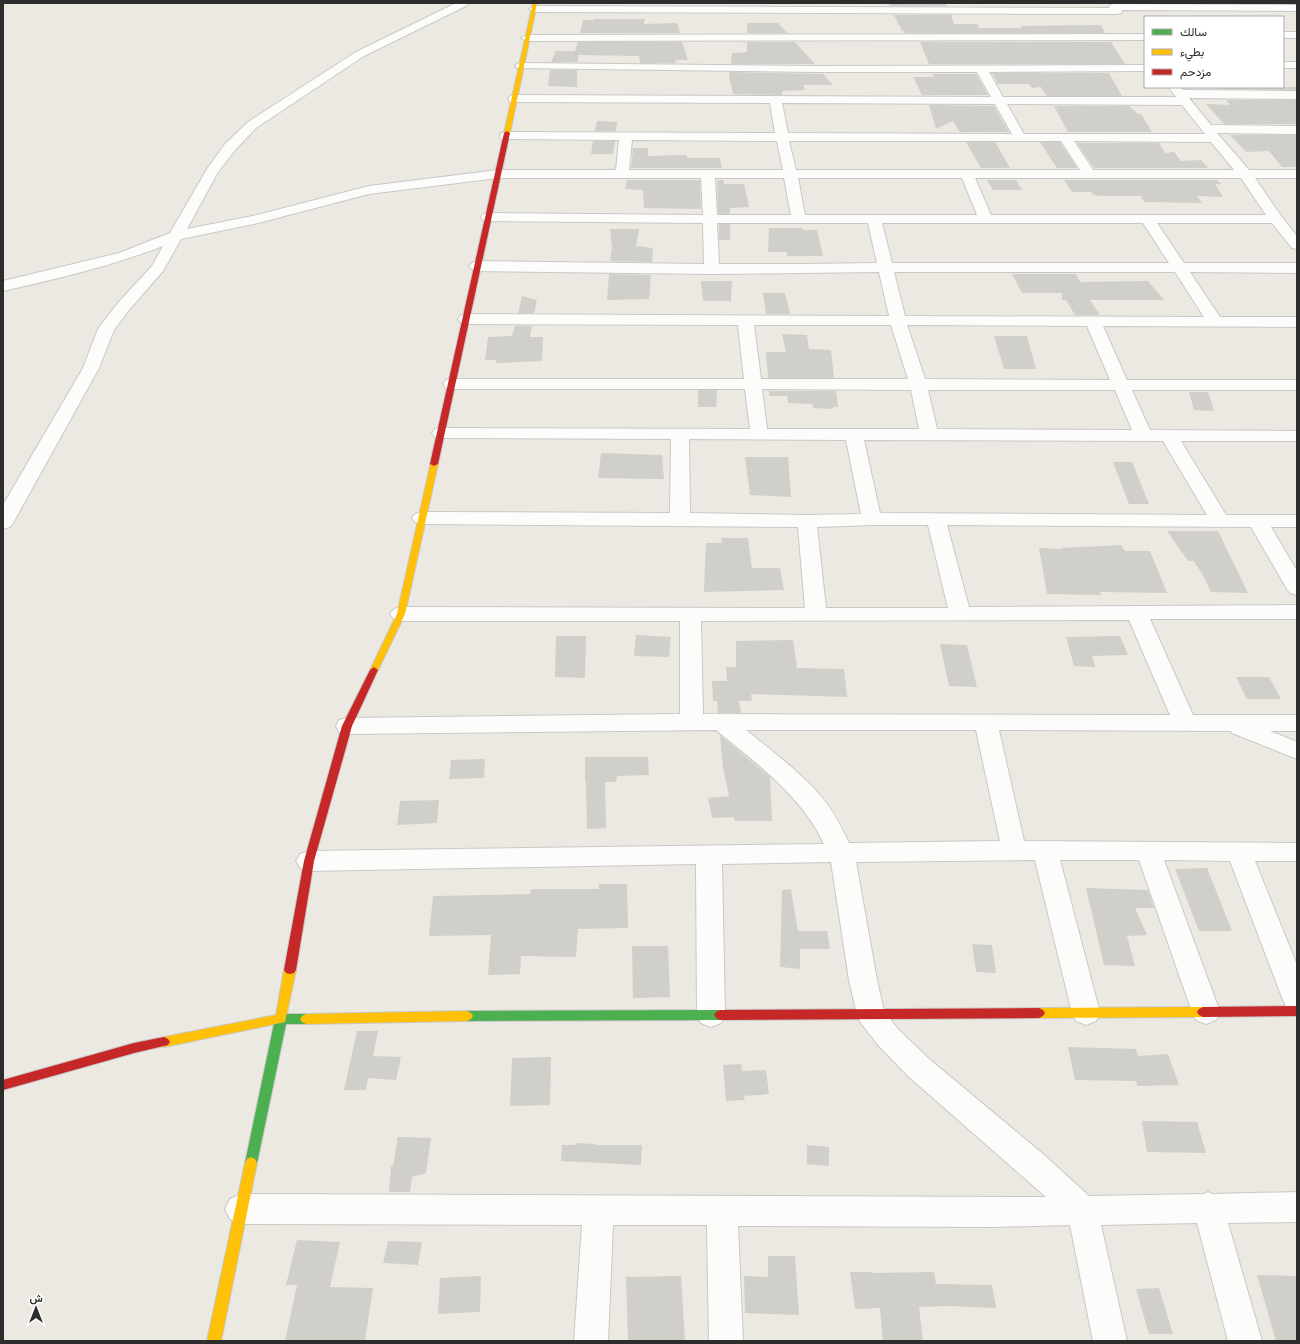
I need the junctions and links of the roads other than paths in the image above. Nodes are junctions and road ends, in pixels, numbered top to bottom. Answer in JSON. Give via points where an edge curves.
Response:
{"nodes":[{"id":1,"x":464,"y":3,"type":"edge"},
{"id":2,"x":534,"y":6,"type":"edge"},
{"id":3,"x":721,"y":6,"type":"edge"},
{"id":4,"x":840,"y":6,"type":"edge"},
{"id":5,"x":955,"y":7,"type":"edge"},
{"id":6,"x":1257,"y":8,"type":"junction"},
{"id":7,"x":1297,"y":8,"type":"edge"},
{"id":8,"x":1118,"y":13,"type":"edge"},
{"id":9,"x":1264,"y":16,"type":"edge"},
{"id":10,"x":1284,"y":35,"type":"edge"},
{"id":11,"x":1297,"y":35,"type":"edge"},
{"id":12,"x":726,"y":37,"type":"junction"},
{"id":13,"x":761,"y":37,"type":"junction"},
{"id":14,"x":886,"y":37,"type":"junction"},
{"id":15,"x":950,"y":37,"type":"junction"},
{"id":16,"x":1133,"y":37,"type":"junction"},
{"id":17,"x":527,"y":38,"type":"junction"},
{"id":18,"x":613,"y":38,"type":"junction"},
{"id":19,"x":967,"y":38,"type":"junction"},
{"id":20,"x":1143,"y":42,"type":"edge"},
{"id":21,"x":766,"y":60,"type":"junction"},
{"id":22,"x":1284,"y":65,"type":"edge"},
{"id":23,"x":1297,"y":65,"type":"edge"},
{"id":24,"x":521,"y":66,"type":"junction"},
{"id":25,"x":610,"y":67,"type":"junction"},
{"id":26,"x":896,"y":68,"type":"junction"},
{"id":27,"x":1144,"y":68,"type":"edge"},
{"id":28,"x":815,"y":69,"type":"junction"},
{"id":29,"x":965,"y":69,"type":"junction"},
{"id":30,"x":982,"y":69,"type":"junction"},
{"id":31,"x":1180,"y":94,"type":"edge"},
{"id":32,"x":1297,"y":95,"type":"edge"},
{"id":33,"x":514,"y":99,"type":"junction"},
{"id":34,"x":776,"y":100,"type":"junction"},
{"id":35,"x":823,"y":100,"type":"junction"},
{"id":36,"x":1001,"y":101,"type":"junction"},
{"id":37,"x":1297,"y":130,"type":"edge"},
{"id":38,"x":1210,"y":134,"type":"junction"},
{"id":39,"x":506,"y":136,"type":"junction"},
{"id":40,"x":626,"y":136,"type":"junction"},
{"id":41,"x":781,"y":136,"type":"junction"},
{"id":42,"x":1020,"y":137,"type":"junction"},
{"id":43,"x":1065,"y":137,"type":"junction"},
{"id":44,"x":498,"y":174,"type":"junction"},
{"id":45,"x":622,"y":174,"type":"junction"},
{"id":46,"x":708,"y":174,"type":"junction"},
{"id":47,"x":791,"y":174,"type":"junction"},
{"id":48,"x":967,"y":174,"type":"junction"},
{"id":49,"x":1089,"y":174,"type":"junction"},
{"id":50,"x":1245,"y":174,"type":"junction"},
{"id":51,"x":1297,"y":174,"type":"edge"},
{"id":52,"x":488,"y":217,"type":"junction"},
{"id":53,"x":710,"y":219,"type":"junction"},
{"id":54,"x":799,"y":219,"type":"junction"},
{"id":55,"x":874,"y":219,"type":"junction"},
{"id":56,"x":986,"y":219,"type":"junction"},
{"id":57,"x":1147,"y":219,"type":"junction"},
{"id":58,"x":1276,"y":219,"type":"junction"},
{"id":59,"x":176,"y":236,"type":"junction"},
{"id":60,"x":1297,"y":245,"type":"edge"},
{"id":61,"x":477,"y":266,"type":"junction"},
{"id":62,"x":884,"y":267,"type":"junction"},
{"id":63,"x":1180,"y":267,"type":"junction"},
{"id":64,"x":1297,"y":268,"type":"edge"},
{"id":65,"x":712,"y":269,"type":"junction"},
{"id":66,"x":3,"y":286,"type":"edge"},
{"id":67,"x":466,"y":319,"type":"junction"},
{"id":68,"x":745,"y":320,"type":"junction"},
{"id":69,"x":898,"y":320,"type":"junction"},
{"id":70,"x":1093,"y":321,"type":"junction"},
{"id":71,"x":1215,"y":322,"type":"junction"},
{"id":72,"x":1297,"y":322,"type":"edge"},
{"id":73,"x":452,"y":384,"type":"junction"},
{"id":74,"x":752,"y":384,"type":"junction"},
{"id":75,"x":918,"y":384,"type":"junction"},
{"id":76,"x":1121,"y":385,"type":"junction"},
{"id":77,"x":1297,"y":385,"type":"edge"},
{"id":78,"x":441,"y":433,"type":"junction"},
{"id":79,"x":759,"y":433,"type":"junction"},
{"id":80,"x":680,"y":434,"type":"junction"},
{"id":81,"x":854,"y":434,"type":"junction"},
{"id":82,"x":929,"y":434,"type":"junction"},
{"id":83,"x":1143,"y":436,"type":"junction"},
{"id":84,"x":1169,"y":436,"type":"junction"},
{"id":85,"x":1297,"y":436,"type":"edge"},
{"id":86,"x":422,"y":518,"type":"junction"},
{"id":87,"x":680,"y":519,"type":"junction"},
{"id":88,"x":872,"y":519,"type":"junction"},
{"id":89,"x":936,"y":520,"type":"junction"},
{"id":90,"x":806,"y":521,"type":"junction"},
{"id":91,"x":1220,"y":521,"type":"junction"},
{"id":92,"x":1258,"y":521,"type":"junction"},
{"id":93,"x":1297,"y":521,"type":"edge"},
{"id":94,"x":3,"y":523,"type":"edge"},
{"id":95,"x":1297,"y":589,"type":"edge"},
{"id":96,"x":1297,"y":612,"type":"edge"},
{"id":97,"x":960,"y":613,"type":"junction"},
{"id":98,"x":1137,"y":613,"type":"junction"},
{"id":99,"x":401,"y":614,"type":"junction"},
{"id":100,"x":690,"y":614,"type":"junction"},
{"id":101,"x":816,"y":614,"type":"junction"},
{"id":102,"x":692,"y":722,"type":"junction"},
{"id":103,"x":721,"y":722,"type":"junction"},
{"id":104,"x":986,"y":722,"type":"junction"},
{"id":105,"x":1185,"y":723,"type":"junction"},
{"id":106,"x":1232,"y":723,"type":"junction"},
{"id":107,"x":1297,"y":723,"type":"edge"},
{"id":108,"x":347,"y":726,"type":"junction"},
{"id":109,"x":1297,"y":751,"type":"edge"},
{"id":110,"x":1014,"y":850,"type":"junction"},
{"id":111,"x":1045,"y":850,"type":"junction"},
{"id":112,"x":1148,"y":851,"type":"junction"},
{"id":113,"x":1239,"y":852,"type":"junction"},
{"id":114,"x":1297,"y":852,"type":"edge"},
{"id":115,"x":842,"y":854,"type":"junction"},
{"id":116,"x":708,"y":855,"type":"junction"},
{"id":117,"x":309,"y":861,"type":"junction"},
{"id":118,"x":1297,"y":1000,"type":"edge"},
{"id":119,"x":1297,"y":1011,"type":"edge"},
{"id":120,"x":1206,"y":1012,"type":"junction"},
{"id":121,"x":1086,"y":1013,"type":"junction"},
{"id":122,"x":711,"y":1015,"type":"junction"},
{"id":123,"x":871,"y":1015,"type":"junction"},
{"id":124,"x":281,"y":1019,"type":"junction"},
{"id":125,"x":3,"y":1085,"type":"edge"},
{"id":126,"x":1297,"y":1206,"type":"edge"},
{"id":127,"x":1208,"y":1207,"type":"junction"},
{"id":128,"x":241,"y":1209,"type":"junction"},
{"id":129,"x":1082,"y":1210,"type":"junction"},
{"id":130,"x":598,"y":1211,"type":"junction"},
{"id":131,"x":722,"y":1211,"type":"junction"},
{"id":132,"x":214,"y":1341,"type":"edge"},
{"id":133,"x":591,"y":1341,"type":"edge"},
{"id":134,"x":726,"y":1341,"type":"edge"},
{"id":135,"x":1110,"y":1341,"type":"edge"},
{"id":136,"x":1244,"y":1341,"type":"edge"}],
"edges":[{"from":1,"to":59,"type":"street","via":[[360,54],[252,125],[230,147],[212,172]]},
{"from":2,"to":3,"type":"street"},
{"from":2,"to":17,"type":"street"},
{"from":3,"to":4,"type":"street"},
{"from":3,"to":12,"type":"street"},
{"from":4,"to":5,"type":"street"},
{"from":5,"to":8,"type":"street"},
{"from":5,"to":19,"type":"street"},
{"from":6,"to":7,"type":"street"},
{"from":6,"to":8,"type":"street"},
{"from":6,"to":9,"type":"street"},
{"from":8,"to":16,"type":"street"},
{"from":10,"to":11,"type":"street"},
{"from":12,"to":13,"type":"street"},
{"from":12,"to":18,"type":"street"},
{"from":13,"to":14,"type":"street"},
{"from":13,"to":21,"type":"street"},
{"from":14,"to":15,"type":"street"},
{"from":14,"to":26,"type":"street"},
{"from":15,"to":19,"type":"street"},
{"from":15,"to":29,"type":"street"},
{"from":16,"to":19,"type":"street"},
{"from":16,"to":20,"type":"street"},
{"from":17,"to":18,"type":"street"},
{"from":17,"to":24,"type":"street"},
{"from":18,"to":25,"type":"street"},
{"from":21,"to":25,"type":"street"},
{"from":21,"to":28,"type":"street"},
{"from":22,"to":23,"type":"street"},
{"from":24,"to":25,"type":"street"},
{"from":24,"to":33,"type":"street"},
{"from":26,"to":28,"type":"street"},
{"from":26,"to":29,"type":"street"},
{"from":27,"to":30,"type":"street"},
{"from":28,"to":35,"type":"street"},
{"from":29,"to":30,"type":"street"},
{"from":30,"to":36,"type":"street"},
{"from":31,"to":32,"type":"street"},
{"from":31,"to":36,"type":"street"},
{"from":31,"to":38,"type":"street"},
{"from":33,"to":34,"type":"street"},
{"from":33,"to":39,"type":"street"},
{"from":34,"to":35,"type":"street"},
{"from":34,"to":41,"type":"street"},
{"from":35,"to":36,"type":"street"},
{"from":36,"to":42,"type":"street"},
{"from":37,"to":38,"type":"street"},
{"from":38,"to":43,"type":"street"},
{"from":38,"to":50,"type":"street"},
{"from":39,"to":40,"type":"street"},
{"from":39,"to":44,"type":"street"},
{"from":40,"to":41,"type":"street"},
{"from":40,"to":45,"type":"street"},
{"from":41,"to":42,"type":"street"},
{"from":41,"to":47,"type":"street"},
{"from":42,"to":43,"type":"street"},
{"from":43,"to":49,"type":"street"},
{"from":44,"to":45,"type":"street"},
{"from":44,"to":52,"type":"street"},
{"from":44,"to":59,"type":"street","via":[[369,190],[258,219]]},
{"from":45,"to":46,"type":"street"},
{"from":46,"to":47,"type":"street"},
{"from":46,"to":53,"type":"street"},
{"from":47,"to":48,"type":"street"},
{"from":47,"to":54,"type":"street"},
{"from":48,"to":49,"type":"street"},
{"from":48,"to":56,"type":"street"},
{"from":49,"to":50,"type":"street"},
{"from":50,"to":51,"type":"street"},
{"from":50,"to":58,"type":"street"},
{"from":52,"to":53,"type":"street"},
{"from":52,"to":61,"type":"street"},
{"from":53,"to":54,"type":"street"},
{"from":53,"to":65,"type":"street"},
{"from":54,"to":55,"type":"street"},
{"from":55,"to":56,"type":"street"},
{"from":55,"to":62,"type":"street"},
{"from":56,"to":57,"type":"street"},
{"from":57,"to":58,"type":"street"},
{"from":57,"to":63,"type":"street"},
{"from":58,"to":60,"type":"street"},
{"from":59,"to":66,"type":"street","via":[[124,256]]},
{"from":59,"to":94,"type":"street","via":[[158,268],[106,329],[91,368]]},
{"from":61,"to":65,"type":"street"},
{"from":61,"to":67,"type":"street"},
{"from":62,"to":63,"type":"street"},
{"from":62,"to":65,"type":"street"},
{"from":62,"to":69,"type":"street"},
{"from":63,"to":64,"type":"street"},
{"from":63,"to":71,"type":"street"},
{"from":67,"to":68,"type":"street"},
{"from":67,"to":73,"type":"street"},
{"from":68,"to":69,"type":"street"},
{"from":68,"to":74,"type":"street"},
{"from":69,"to":70,"type":"street"},
{"from":69,"to":75,"type":"street"},
{"from":70,"to":71,"type":"street"},
{"from":70,"to":76,"type":"street"},
{"from":71,"to":72,"type":"street"},
{"from":73,"to":74,"type":"street"},
{"from":73,"to":78,"type":"street"},
{"from":74,"to":75,"type":"street"},
{"from":74,"to":79,"type":"street"},
{"from":75,"to":76,"type":"street"},
{"from":75,"to":82,"type":"street"},
{"from":76,"to":77,"type":"street"},
{"from":76,"to":83,"type":"street"},
{"from":78,"to":80,"type":"street"},
{"from":78,"to":86,"type":"street"},
{"from":79,"to":80,"type":"street"},
{"from":79,"to":81,"type":"street"},
{"from":80,"to":87,"type":"street"},
{"from":81,"to":82,"type":"street"},
{"from":81,"to":88,"type":"street"},
{"from":82,"to":83,"type":"street"},
{"from":83,"to":84,"type":"street"},
{"from":84,"to":85,"type":"street"},
{"from":84,"to":91,"type":"street"},
{"from":86,"to":87,"type":"street"},
{"from":86,"to":99,"type":"street"},
{"from":87,"to":90,"type":"street"},
{"from":88,"to":89,"type":"street"},
{"from":88,"to":90,"type":"street"},
{"from":89,"to":91,"type":"street"},
{"from":89,"to":97,"type":"street"},
{"from":90,"to":101,"type":"street"},
{"from":91,"to":92,"type":"street"},
{"from":92,"to":93,"type":"street"},
{"from":92,"to":95,"type":"street"},
{"from":96,"to":98,"type":"street"},
{"from":97,"to":98,"type":"street"},
{"from":97,"to":101,"type":"street"},
{"from":98,"to":105,"type":"street"},
{"from":99,"to":100,"type":"street"},
{"from":99,"to":108,"type":"street"},
{"from":100,"to":101,"type":"street"},
{"from":100,"to":102,"type":"street"},
{"from":102,"to":103,"type":"street"},
{"from":102,"to":108,"type":"street"},
{"from":103,"to":104,"type":"street"},
{"from":103,"to":115,"type":"street","via":[[763,757],[814,806],[828,825]]},
{"from":104,"to":105,"type":"street"},
{"from":104,"to":110,"type":"street"},
{"from":105,"to":106,"type":"street"},
{"from":106,"to":107,"type":"street"},
{"from":106,"to":109,"type":"street"},
{"from":108,"to":117,"type":"street"},
{"from":110,"to":111,"type":"street"},
{"from":110,"to":115,"type":"street"},
{"from":111,"to":112,"type":"street"},
{"from":111,"to":121,"type":"street"},
{"from":112,"to":113,"type":"street"},
{"from":112,"to":120,"type":"street"},
{"from":113,"to":114,"type":"street"},
{"from":113,"to":118,"type":"street"},
{"from":115,"to":116,"type":"street"},
{"from":115,"to":123,"type":"street"},
{"from":116,"to":117,"type":"street"},
{"from":116,"to":122,"type":"street"},
{"from":117,"to":124,"type":"street"},
{"from":119,"to":120,"type":"street"},
{"from":120,"to":121,"type":"street"},
{"from":121,"to":123,"type":"street"},
{"from":122,"to":123,"type":"street"},
{"from":122,"to":124,"type":"street"},
{"from":123,"to":129,"type":"street","via":[[888,1037],[918,1067]]},
{"from":124,"to":125,"type":"street","via":[[134,1048]]},
{"from":124,"to":128,"type":"street"},
{"from":126,"to":127,"type":"street"},
{"from":127,"to":129,"type":"street"},
{"from":127,"to":136,"type":"street"},
{"from":128,"to":130,"type":"street"},
{"from":128,"to":132,"type":"street"},
{"from":129,"to":131,"type":"street"},
{"from":129,"to":135,"type":"street"},
{"from":130,"to":131,"type":"street"},
{"from":130,"to":133,"type":"street"},
{"from":131,"to":134,"type":"street"}]}
